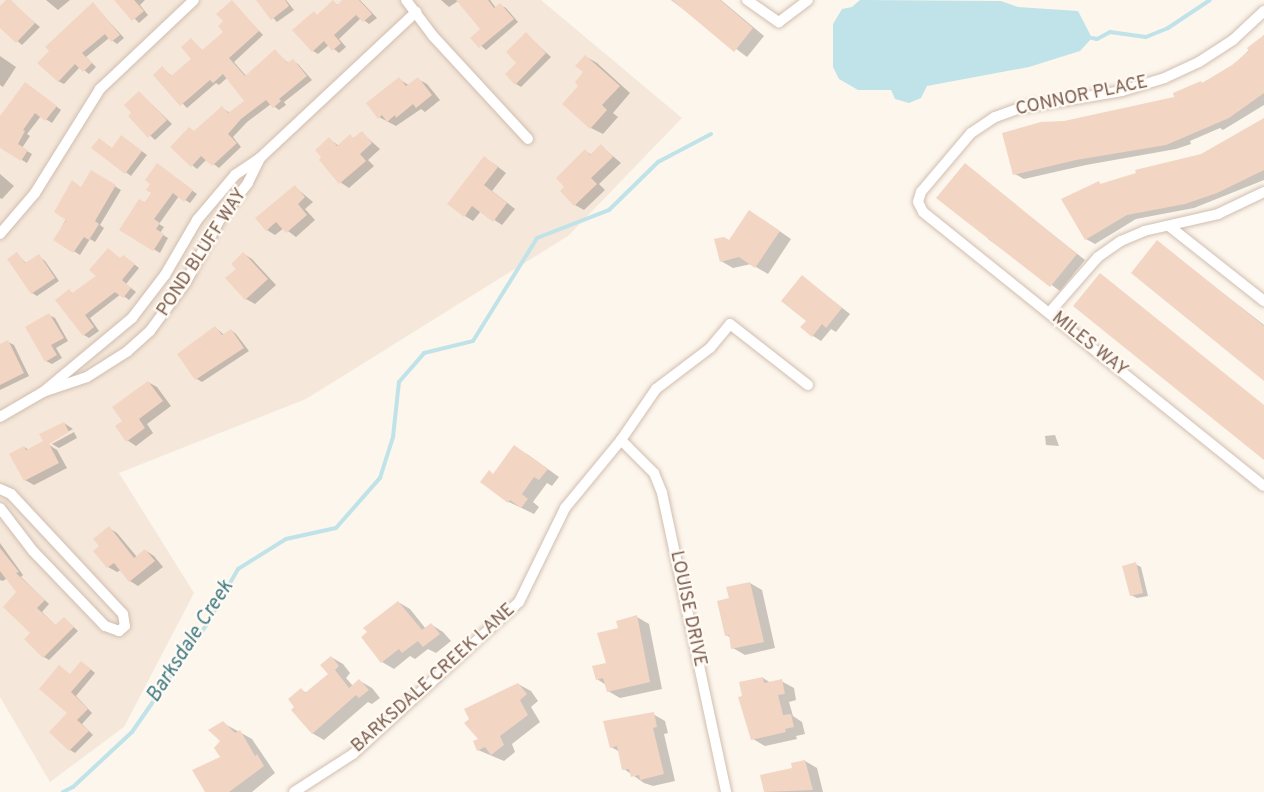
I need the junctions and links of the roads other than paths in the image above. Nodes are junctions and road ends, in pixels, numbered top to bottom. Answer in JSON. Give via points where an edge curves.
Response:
{"nodes":[{"id":1,"x":194,"y":0,"type":"edge"},
{"id":2,"x":406,"y":0,"type":"edge"},
{"id":3,"x":747,"y":0,"type":"edge"},
{"id":4,"x":808,"y":0,"type":"edge"},
{"id":5,"x":1264,"y":11,"type":"edge"},
{"id":6,"x":416,"y":12,"type":"junction"},
{"id":7,"x":528,"y":139,"type":"dead end"},
{"id":8,"x":260,"y":158,"type":"junction"},
{"id":9,"x":1264,"y":192,"type":"edge"},
{"id":10,"x":918,"y":202,"type":"joint"},
{"id":11,"x":1169,"y":226,"type":"junction"},
{"id":12,"x":0,"y":234,"type":"edge"},
{"id":13,"x":1264,"y":301,"type":"edge"},
{"id":14,"x":1049,"y":313,"type":"junction"},
{"id":15,"x":808,"y":385,"type":"dead end"},
{"id":16,"x":43,"y":392,"type":"junction"},
{"id":17,"x":0,"y":417,"type":"edge"},
{"id":18,"x":621,"y":440,"type":"junction"},
{"id":19,"x":1264,"y":486,"type":"edge"},
{"id":20,"x":0,"y":489,"type":"edge"},
{"id":21,"x":0,"y":508,"type":"edge"},
{"id":22,"x":294,"y":792,"type":"edge"},
{"id":23,"x":726,"y":792,"type":"edge"}],
"edges":[{"from":1,"to":12,"type":"street","via":[[100,89],[35,194]]},
{"from":2,"to":6,"type":"street"},
{"from":3,"to":4,"type":"street","via":[[779,22]]},
{"from":5,"to":10,"type":"street","name":"CONNOR PLACE","via":[[1233,39],[1199,62],[1165,78],[1122,90],[1020,108],[995,117],[971,133],[921,192]]},
{"from":6,"to":7,"type":"street","via":[[433,36]]},
{"from":6,"to":8,"type":"street","name":"POND BLUFF WAY"},
{"from":8,"to":16,"type":"street","name":"POND BLUFF WAY","via":[[235,176],[197,220],[165,274],[132,318]]},
{"from":8,"to":16,"type":"street","name":"POND BLUFF WAY","via":[[248,183],[220,219],[185,285],[150,331],[128,351],[87,377]]},
{"from":9,"to":11,"type":"street","via":[[1218,214]]},
{"from":10,"to":14,"type":"street","name":"MILES WAY","via":[[923,212]]},
{"from":11,"to":13,"type":"street"},
{"from":11,"to":14,"type":"street","via":[[1121,241],[1098,257]]},
{"from":14,"to":19,"type":"street","name":"MILES WAY"},
{"from":15,"to":18,"type":"street","name":"BARKSDALE CREEK LANE","via":[[730,324],[710,348],[656,389]]},
{"from":16,"to":17,"type":"street","name":"POND BLUFF WAY"},
{"from":18,"to":22,"type":"street","name":"BARKSDALE CREEK LANE","via":[[565,508],[519,602],[352,754]]},
{"from":18,"to":23,"type":"street","name":"LOUISE DRIVE","via":[[654,473],[662,494]]},
{"from":20,"to":21,"type":"street","via":[[10,494],[123,614],[125,626],[119,631],[105,626],[33,551]]}]}
